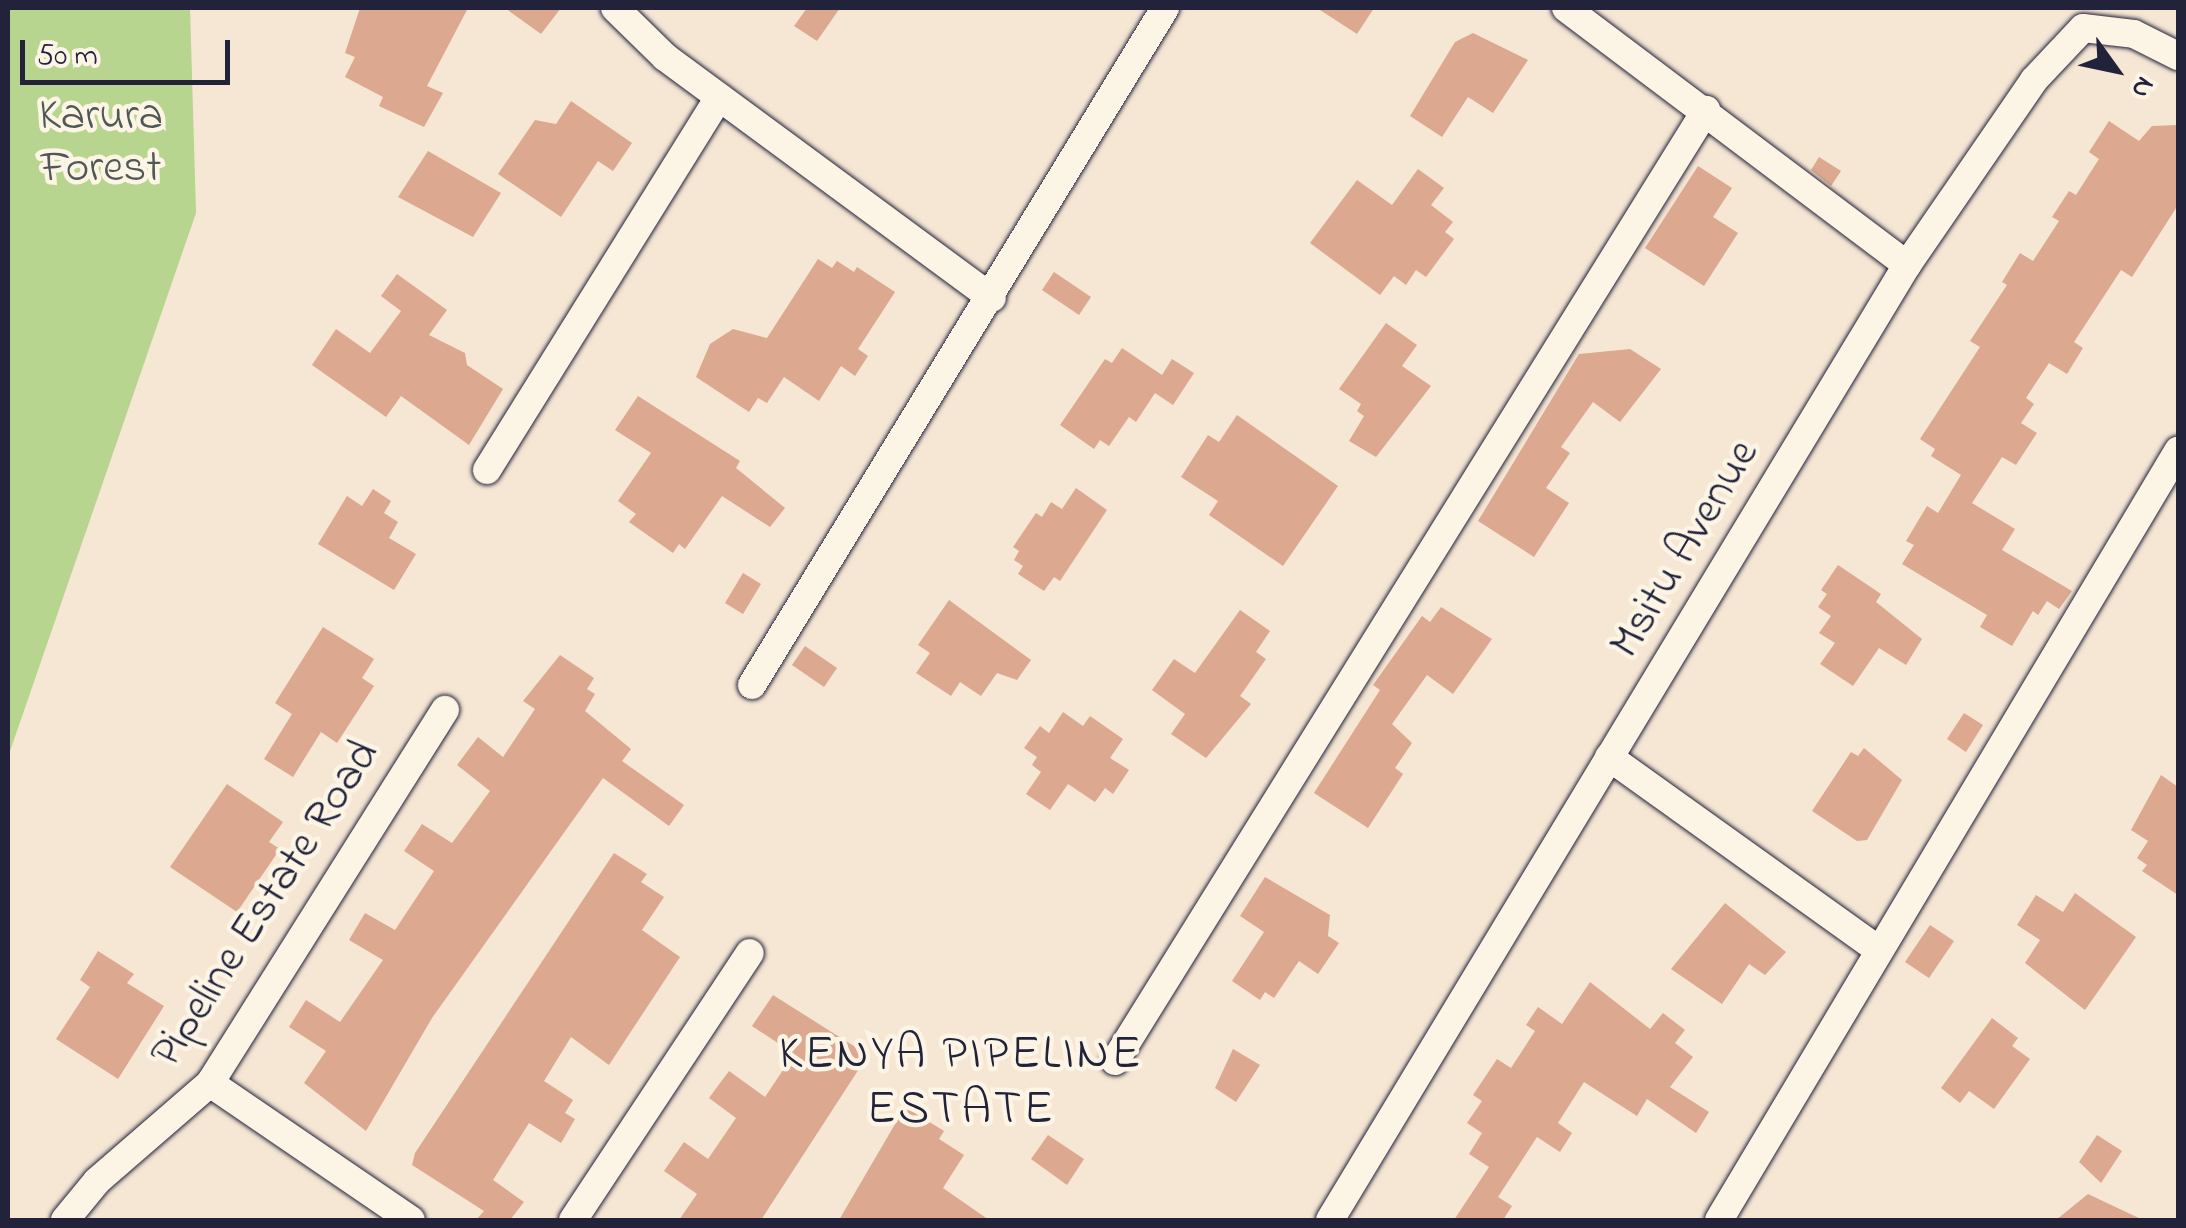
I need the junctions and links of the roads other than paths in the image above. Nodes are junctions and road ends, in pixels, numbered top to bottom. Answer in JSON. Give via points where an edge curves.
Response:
{"nodes":[{"id":1,"x":615,"y":8,"type":"edge"},
{"id":2,"x":1165,"y":8,"type":"edge"},
{"id":3,"x":1566,"y":8,"type":"edge"},
{"id":4,"x":2178,"y":56,"type":"edge"},
{"id":5,"x":719,"y":97,"type":"junction"},
{"id":6,"x":1706,"y":110,"type":"junction"},
{"id":7,"x":1907,"y":265,"type":"junction"},
{"id":8,"x":992,"y":298,"type":"junction"},
{"id":9,"x":2178,"y":451,"type":"edge"},
{"id":10,"x":487,"y":470,"type":"dead end"},
{"id":11,"x":752,"y":685,"type":"dead end"},
{"id":12,"x":445,"y":710,"type":"dead end"},
{"id":13,"x":1609,"y":758,"type":"junction"},
{"id":14,"x":1879,"y":950,"type":"junction"},
{"id":15,"x":750,"y":953,"type":"dead end"},
{"id":16,"x":1115,"y":1062,"type":"dead end"},
{"id":17,"x":210,"y":1083,"type":"junction"},
{"id":18,"x":65,"y":1220,"type":"edge"},
{"id":19,"x":411,"y":1220,"type":"edge"},
{"id":20,"x":573,"y":1220,"type":"edge"},
{"id":21,"x":1330,"y":1220,"type":"edge"},
{"id":22,"x":1719,"y":1220,"type":"edge"}],
"edges":[{"from":1,"to":5,"type":"street"},
{"from":2,"to":8,"type":"street"},
{"from":3,"to":6,"type":"street"},
{"from":4,"to":7,"type":"street","name":"Msitu Avenue","via":[[2107,27],[2070,36]]},
{"from":5,"to":8,"type":"street"},
{"from":5,"to":10,"type":"street"},
{"from":6,"to":7,"type":"street"},
{"from":6,"to":16,"type":"street"},
{"from":7,"to":13,"type":"street","name":"Msitu Avenue"},
{"from":8,"to":11,"type":"street"},
{"from":9,"to":14,"type":"street"},
{"from":12,"to":17,"type":"street","name":"Pipeline Estate Road"},
{"from":13,"to":14,"type":"street"},
{"from":13,"to":21,"type":"street","name":"Msitu Avenue"},
{"from":14,"to":22,"type":"street"},
{"from":15,"to":20,"type":"street"},
{"from":17,"to":18,"type":"street","name":"Pipeline Estate Road","via":[[97,1181]]},
{"from":17,"to":19,"type":"street"}]}
